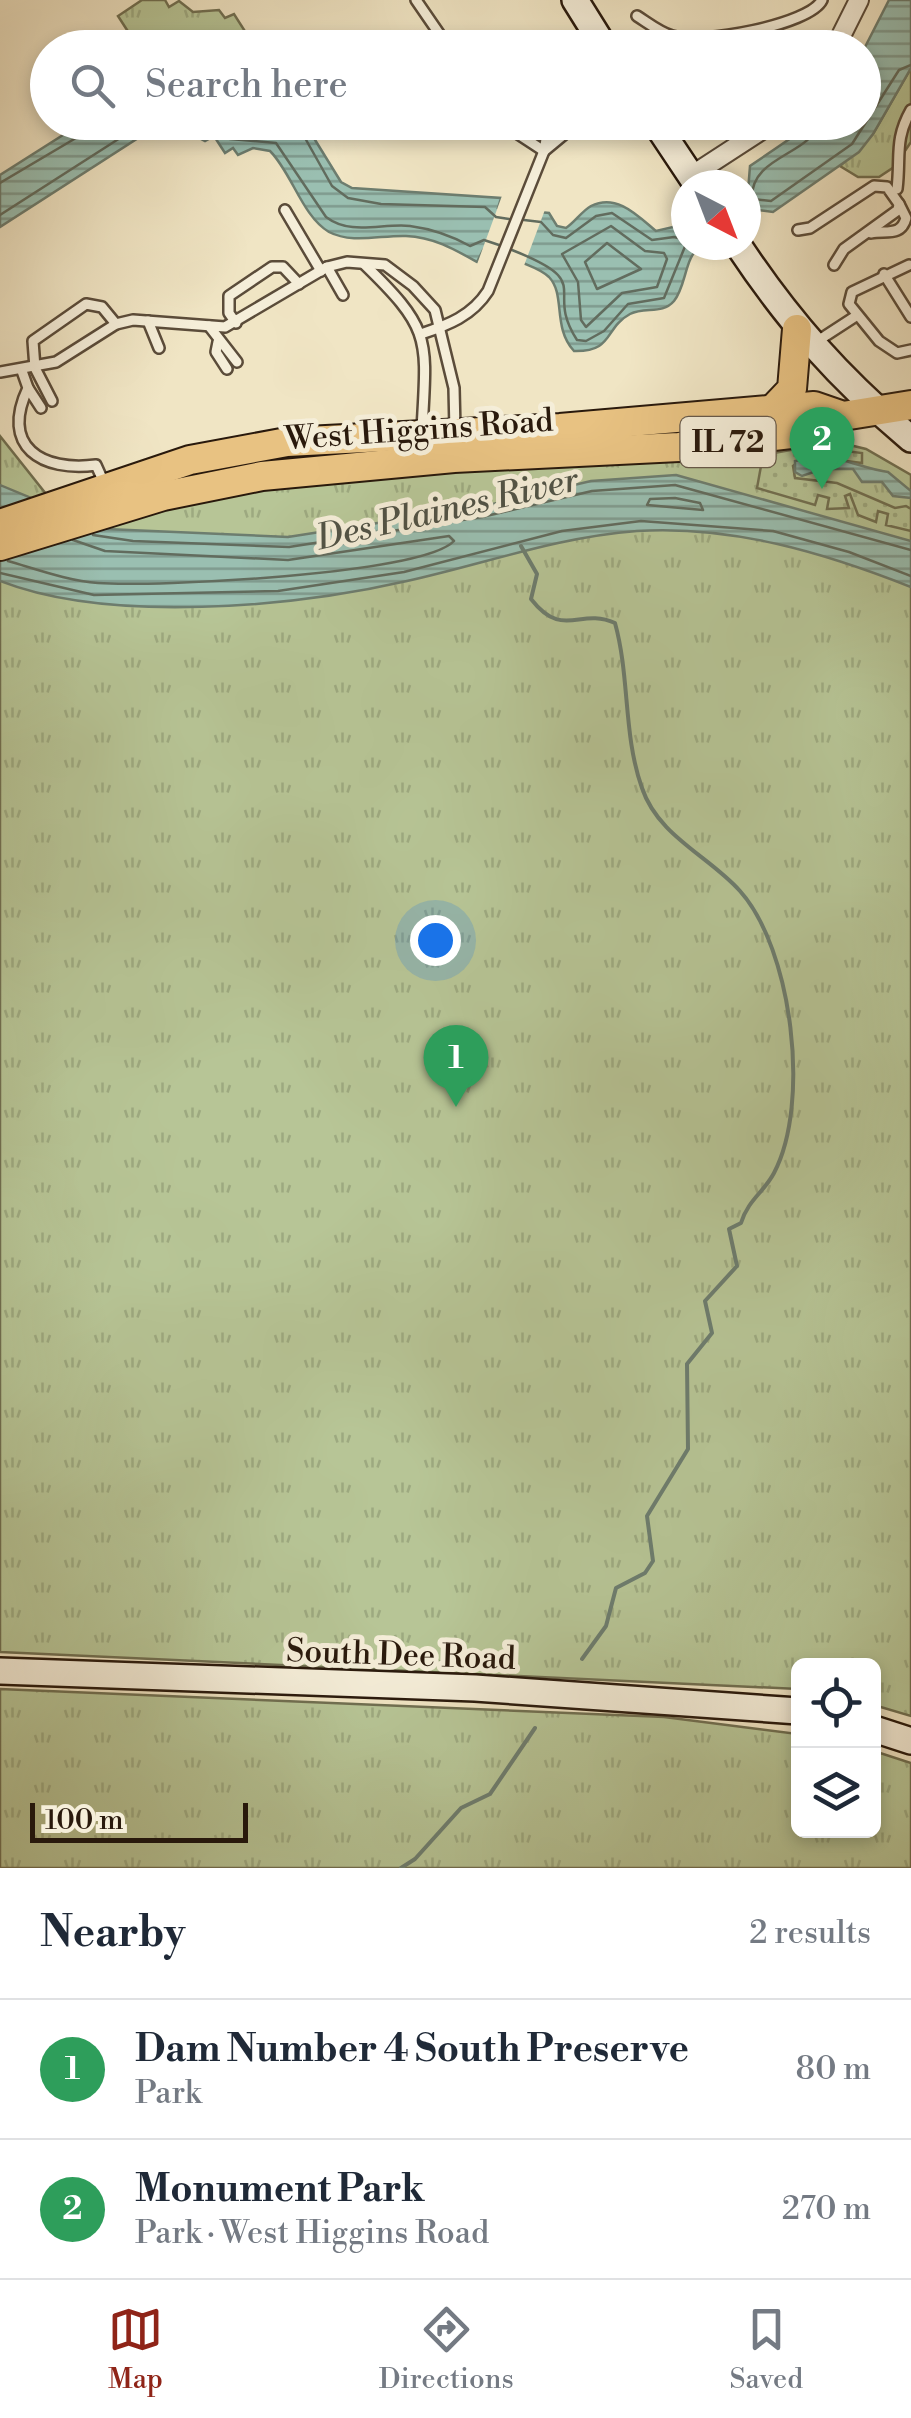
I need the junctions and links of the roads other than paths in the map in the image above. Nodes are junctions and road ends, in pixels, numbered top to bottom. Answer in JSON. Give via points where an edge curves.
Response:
{"nodes":[{"id":1,"x":416,"y":0,"type":"edge"},
{"id":2,"x":575,"y":0,"type":"edge"},
{"id":3,"x":822,"y":0,"type":"edge"},
{"id":4,"x":859,"y":0,"type":"edge"},
{"id":5,"x":637,"y":16,"type":"dead end"},
{"id":6,"x":437,"y":30,"type":"edge"},
{"id":7,"x":594,"y":30,"type":"edge"},
{"id":8,"x":662,"y":30,"type":"edge"},
{"id":9,"x":745,"y":30,"type":"edge"},
{"id":10,"x":845,"y":30,"type":"edge"},
{"id":11,"x":911,"y":110,"type":"edge"},
{"id":12,"x":528,"y":140,"type":"edge"},
{"id":13,"x":546,"y":140,"type":"edge"},
{"id":14,"x":556,"y":140,"type":"edge"},
{"id":15,"x":667,"y":140,"type":"edge"},
{"id":16,"x":749,"y":140,"type":"edge"},
{"id":17,"x":544,"y":150,"type":"junction"},
{"id":18,"x":687,"y":170,"type":"edge"},
{"id":19,"x":708,"y":170,"type":"edge"},
{"id":20,"x":896,"y":189,"type":"dead end"},
{"id":21,"x":285,"y":210,"type":"dead end"},
{"id":22,"x":798,"y":230,"type":"dead end"},
{"id":23,"x":749,"y":260,"type":"edge"},
{"id":24,"x":364,"y":264,"type":"junction"},
{"id":25,"x":834,"y":264,"type":"dead end"},
{"id":26,"x":909,"y":265,"type":"edge"},
{"id":27,"x":324,"y":269,"type":"junction"},
{"id":28,"x":884,"y":274,"type":"junction"},
{"id":29,"x":298,"y":284,"type":"junction"},
{"id":30,"x":343,"y":295,"type":"dead end"},
{"id":31,"x":856,"y":316,"type":"junction"},
{"id":32,"x":911,"y":316,"type":"edge"},
{"id":33,"x":148,"y":321,"type":"junction"},
{"id":34,"x":236,"y":323,"type":"junction"},
{"id":35,"x":116,"y":324,"type":"junction"},
{"id":36,"x":209,"y":326,"type":"junction"},
{"id":37,"x":440,"y":328,"type":"junction"},
{"id":38,"x":421,"y":334,"type":"junction"},
{"id":39,"x":804,"y":337,"type":"junction"},
{"id":40,"x":218,"y":342,"type":"junction"},
{"id":41,"x":160,"y":348,"type":"dead end"},
{"id":42,"x":911,"y":350,"type":"edge"},
{"id":43,"x":237,"y":362,"type":"dead end"},
{"id":44,"x":35,"y":368,"type":"junction"},
{"id":45,"x":226,"y":369,"type":"dead end"},
{"id":46,"x":0,"y":372,"type":"edge"},
{"id":47,"x":22,"y":372,"type":"junction"},
{"id":48,"x":28,"y":388,"type":"junction"},
{"id":49,"x":52,"y":401,"type":"dead end"},
{"id":50,"x":911,"y":405,"type":"edge"},
{"id":51,"x":40,"y":408,"type":"dead end"},
{"id":52,"x":772,"y":410,"type":"junction"},
{"id":53,"x":878,"y":411,"type":"junction"},
{"id":54,"x":844,"y":416,"type":"junction"},
{"id":55,"x":911,"y":438,"type":"edge"},
{"id":56,"x":454,"y":445,"type":"junction"},
{"id":57,"x":423,"y":448,"type":"junction"},
{"id":58,"x":106,"y":487,"type":"junction"},
{"id":59,"x":81,"y":508,"type":"junction"},
{"id":60,"x":0,"y":524,"type":"edge"},
{"id":61,"x":0,"y":546,"type":"edge"},
{"id":62,"x":0,"y":1671,"type":"edge"},
{"id":63,"x":791,"y":1710,"type":"edge"},
{"id":64,"x":881,"y":1731,"type":"edge"},
{"id":65,"x":911,"y":1741,"type":"edge"}],
"edges":[{"from":1,"to":6,"type":"lane"},
{"from":2,"to":7,"type":"main road"},
{"from":3,"to":9,"type":"lane","via":[[801,20]]},
{"from":4,"to":10,"type":"street"},
{"from":5,"to":8,"type":"lane"},
{"from":11,"to":20,"type":"lane","via":[[896,142]]},
{"from":12,"to":17,"type":"lane"},
{"from":13,"to":17,"type":"lane"},
{"from":14,"to":17,"type":"lane"},
{"from":15,"to":18,"type":"main road"},
{"from":16,"to":19,"type":"street"},
{"from":17,"to":37,"type":"lane","via":[[478,306]]},
{"from":21,"to":27,"type":"lane"},
{"from":22,"to":25,"type":"lane","via":[[874,186],[887,187],[899,204],[892,217],[844,249]]},
{"from":23,"to":39,"type":"main road"},
{"from":24,"to":27,"type":"lane"},
{"from":24,"to":37,"type":"lane","via":[[385,265],[414,286],[435,310]]},
{"from":24,"to":38,"type":"lane"},
{"from":26,"to":28,"type":"lane"},
{"from":27,"to":29,"type":"lane"},
{"from":27,"to":30,"type":"lane"},
{"from":28,"to":31,"type":"lane","via":[[852,292]]},
{"from":28,"to":32,"type":"lane"},
{"from":29,"to":34,"type":"lane"},
{"from":29,"to":34,"type":"lane","via":[[284,267],[272,267],[228,296]]},
{"from":31,"to":39,"type":"lane"},
{"from":31,"to":42,"type":"lane","via":[[896,353]]},
{"from":33,"to":35,"type":"lane"},
{"from":33,"to":36,"type":"lane"},
{"from":33,"to":41,"type":"lane"},
{"from":34,"to":36,"type":"lane"},
{"from":35,"to":44,"type":"lane"},
{"from":35,"to":44,"type":"lane","via":[[102,306],[86,304],[32,340]]},
{"from":36,"to":40,"type":"lane"},
{"from":37,"to":38,"type":"lane"},
{"from":37,"to":56,"type":"lane","via":[[454,388]]},
{"from":38,"to":57,"type":"lane"},
{"from":39,"to":52,"type":"main road","via":[[792,389]]},
{"from":39,"to":53,"type":"main road"},
{"from":40,"to":43,"type":"lane"},
{"from":40,"to":45,"type":"lane"},
{"from":44,"to":47,"type":"lane"},
{"from":44,"to":49,"type":"lane"},
{"from":46,"to":47,"type":"lane"},
{"from":47,"to":48,"type":"lane"},
{"from":48,"to":51,"type":"lane"},
{"from":48,"to":58,"type":"lane","via":[[16,433],[35,459],[69,468],[96,465]]},
{"from":50,"to":53,"type":"main road","name":"West Higgins Road","number":"IL 72"},
{"from":52,"to":54,"type":"main road","name":"West Higgins Road","number":"IL 72","via":[[814,406]]},
{"from":52,"to":56,"type":"main road","name":"West Higgins Road","number":"IL 72"},
{"from":53,"to":54,"type":"main road","name":"West Higgins Road","number":"IL 72"},
{"from":53,"to":55,"type":"main road"},
{"from":54,"to":56,"type":"main road","name":"West Higgins Road","number":"IL 72","via":[[834,429],[734,442]]},
{"from":56,"to":57,"type":"main road","name":"West Higgins Road","number":"IL 72"},
{"from":57,"to":58,"type":"main road","name":"West Higgins Road","number":"IL 72","via":[[287,442],[190,460]]},
{"from":57,"to":59,"type":"main road","name":"West Higgins Road","number":"IL 72"},
{"from":58,"to":59,"type":"main road","name":"West Higgins Road","number":"IL 72"},
{"from":59,"to":60,"type":"main road","name":"West Higgins Road","number":"IL 72"},
{"from":59,"to":61,"type":"main road","name":"West Higgins Road","number":"IL 72"},
{"from":62,"to":63,"type":"main road","name":"South Dee Road","via":[[557,1693]]},
{"from":64,"to":65,"type":"main road"}]}
